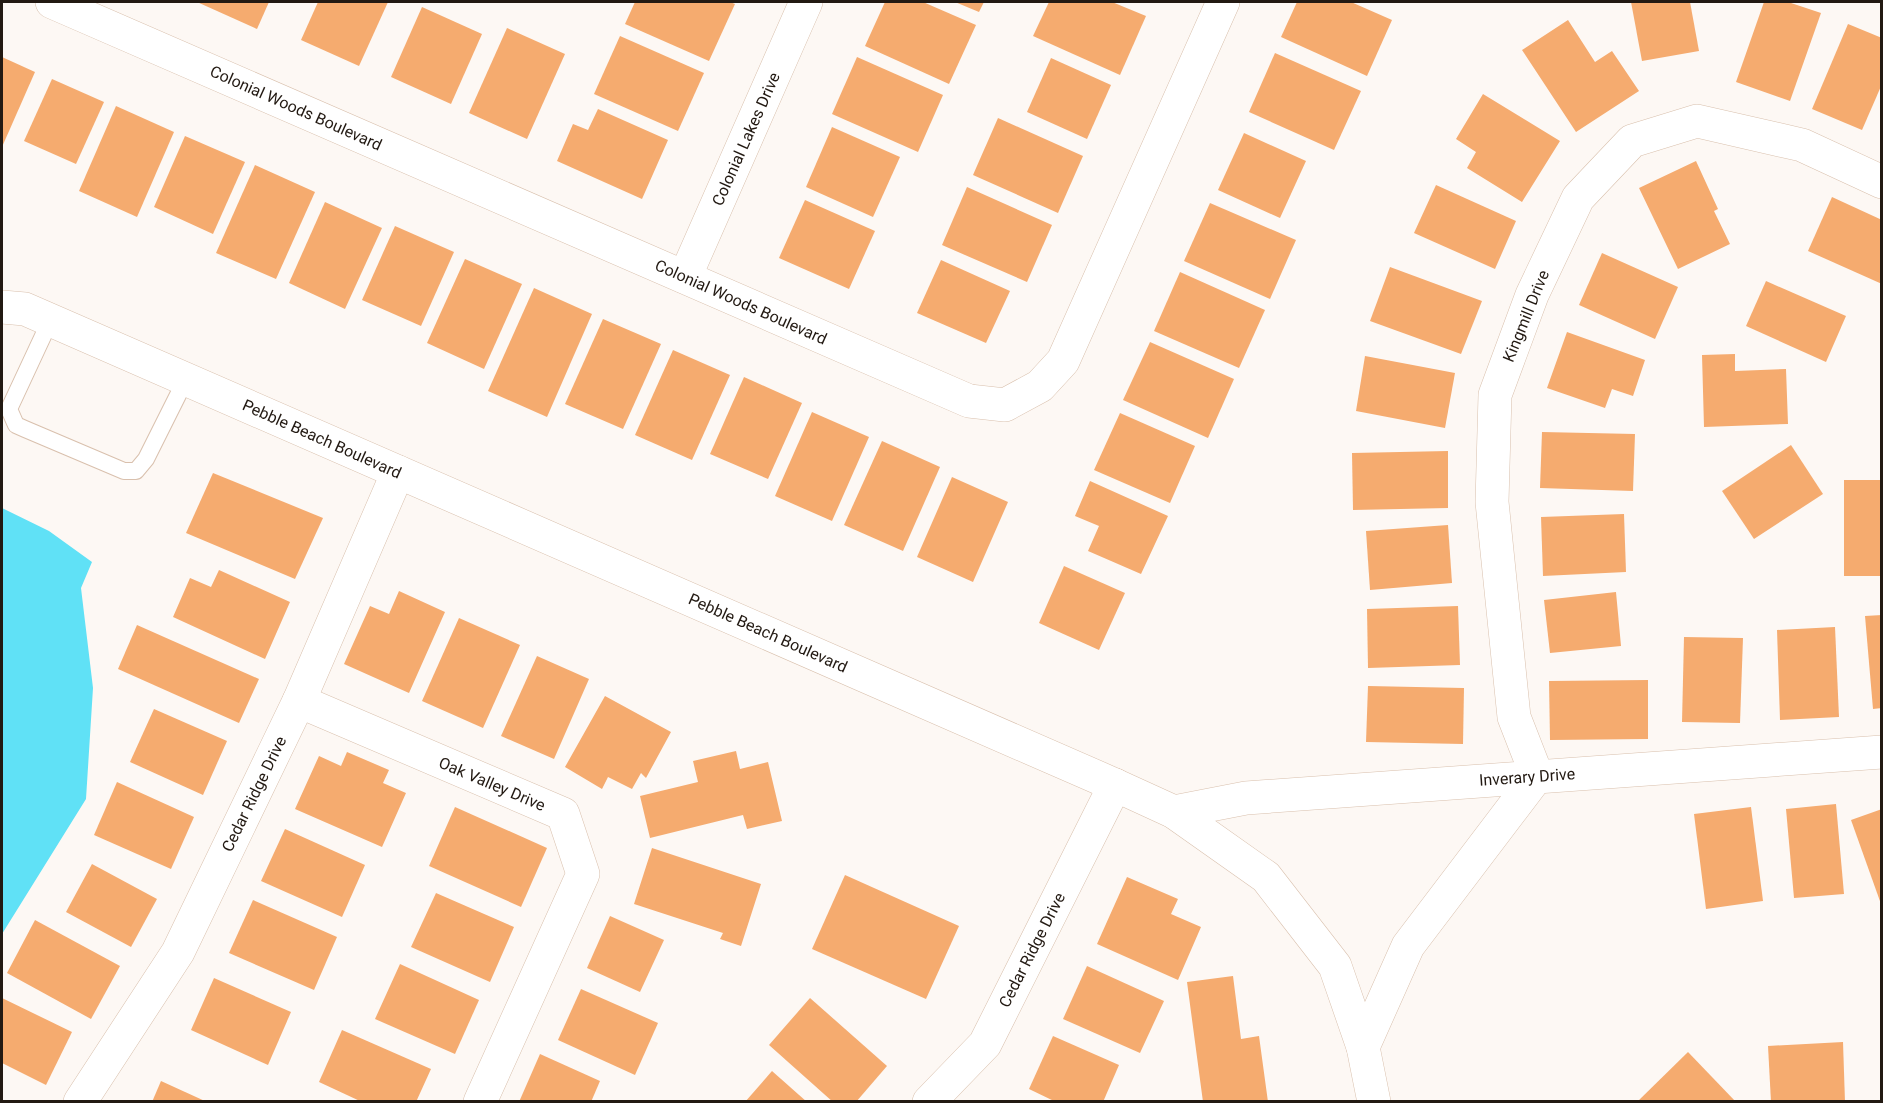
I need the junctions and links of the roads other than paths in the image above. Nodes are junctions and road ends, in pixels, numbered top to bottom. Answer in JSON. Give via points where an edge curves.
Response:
{"nodes":[{"id":1,"x":52,"y":2,"type":"edge"},
{"id":2,"x":806,"y":2,"type":"edge"},
{"id":3,"x":1223,"y":2,"type":"edge"},
{"id":4,"x":97,"y":11,"type":"edge"},
{"id":5,"x":1881,"y":182,"type":"edge"},
{"id":6,"x":685,"y":277,"type":"junction"},
{"id":7,"x":2,"y":286,"type":"edge"},
{"id":8,"x":26,"y":313,"type":"edge"},
{"id":9,"x":186,"y":380,"type":"junction"},
{"id":10,"x":398,"y":472,"type":"junction"},
{"id":11,"x":298,"y":701,"type":"junction"},
{"id":12,"x":1881,"y":753,"type":"edge"},
{"id":13,"x":1537,"y":776,"type":"junction"},
{"id":14,"x":1115,"y":785,"type":"junction"},
{"id":15,"x":1174,"y":812,"type":"junction"},
{"id":16,"x":1364,"y":1047,"type":"junction"},
{"id":17,"x":80,"y":1101,"type":"edge"},
{"id":18,"x":480,"y":1101,"type":"edge"},
{"id":19,"x":930,"y":1101,"type":"edge"},
{"id":20,"x":1374,"y":1101,"type":"edge"}],
"edges":[{"from":1,"to":4,"type":"street","name":"Colonial Woods Boulevard"},
{"from":2,"to":6,"type":"street","name":"Colonial Lakes Drive"},
{"from":3,"to":6,"type":"street","name":"Colonial Woods Boulevard","via":[[1063,361],[1040,386],[1005,405],[969,401]]},
{"from":4,"to":6,"type":"street","name":"Colonial Woods Boulevard"},
{"from":5,"to":13,"type":"street","name":"Kingmill Drive","via":[[1802,145],[1697,121],[1632,141],[1578,198],[1532,296],[1496,395],[1492,502],[1514,717]]},
{"from":7,"to":8,"type":"street","name":"Pebble Beach Boulevard"},
{"from":8,"to":9,"type":"street","name":"Pebble Beach Boulevard"},
{"from":8,"to":9,"type":"lane","via":[[9,410],[16,425],[124,471],[136,471],[146,459]]},
{"from":9,"to":10,"type":"street","name":"Pebble Beach Boulevard"},
{"from":10,"to":11,"type":"street","name":"Cedar Ridge Drive"},
{"from":10,"to":14,"type":"street","name":"Pebble Beach Boulevard"},
{"from":11,"to":17,"type":"street","name":"Cedar Ridge Drive","via":[[178,952]]},
{"from":11,"to":18,"type":"street","name":"Oak Valley Drive","via":[[563,814],[583,874]]},
{"from":12,"to":13,"type":"street","name":"Inverary Drive"},
{"from":13,"to":15,"type":"street","name":"Inverary Drive","via":[[1246,798]]},
{"from":13,"to":16,"type":"street","via":[[1408,946]]},
{"from":14,"to":15,"type":"street","name":"Pebble Beach Boulevard"},
{"from":14,"to":19,"type":"street","name":"Cedar Ridge Drive","via":[[985,1044]]},
{"from":15,"to":16,"type":"street","name":"Pebble Beach Boulevard","via":[[1266,878],[1335,966]]},
{"from":16,"to":20,"type":"street","name":"Pebble Beach Boulevard"}]}
